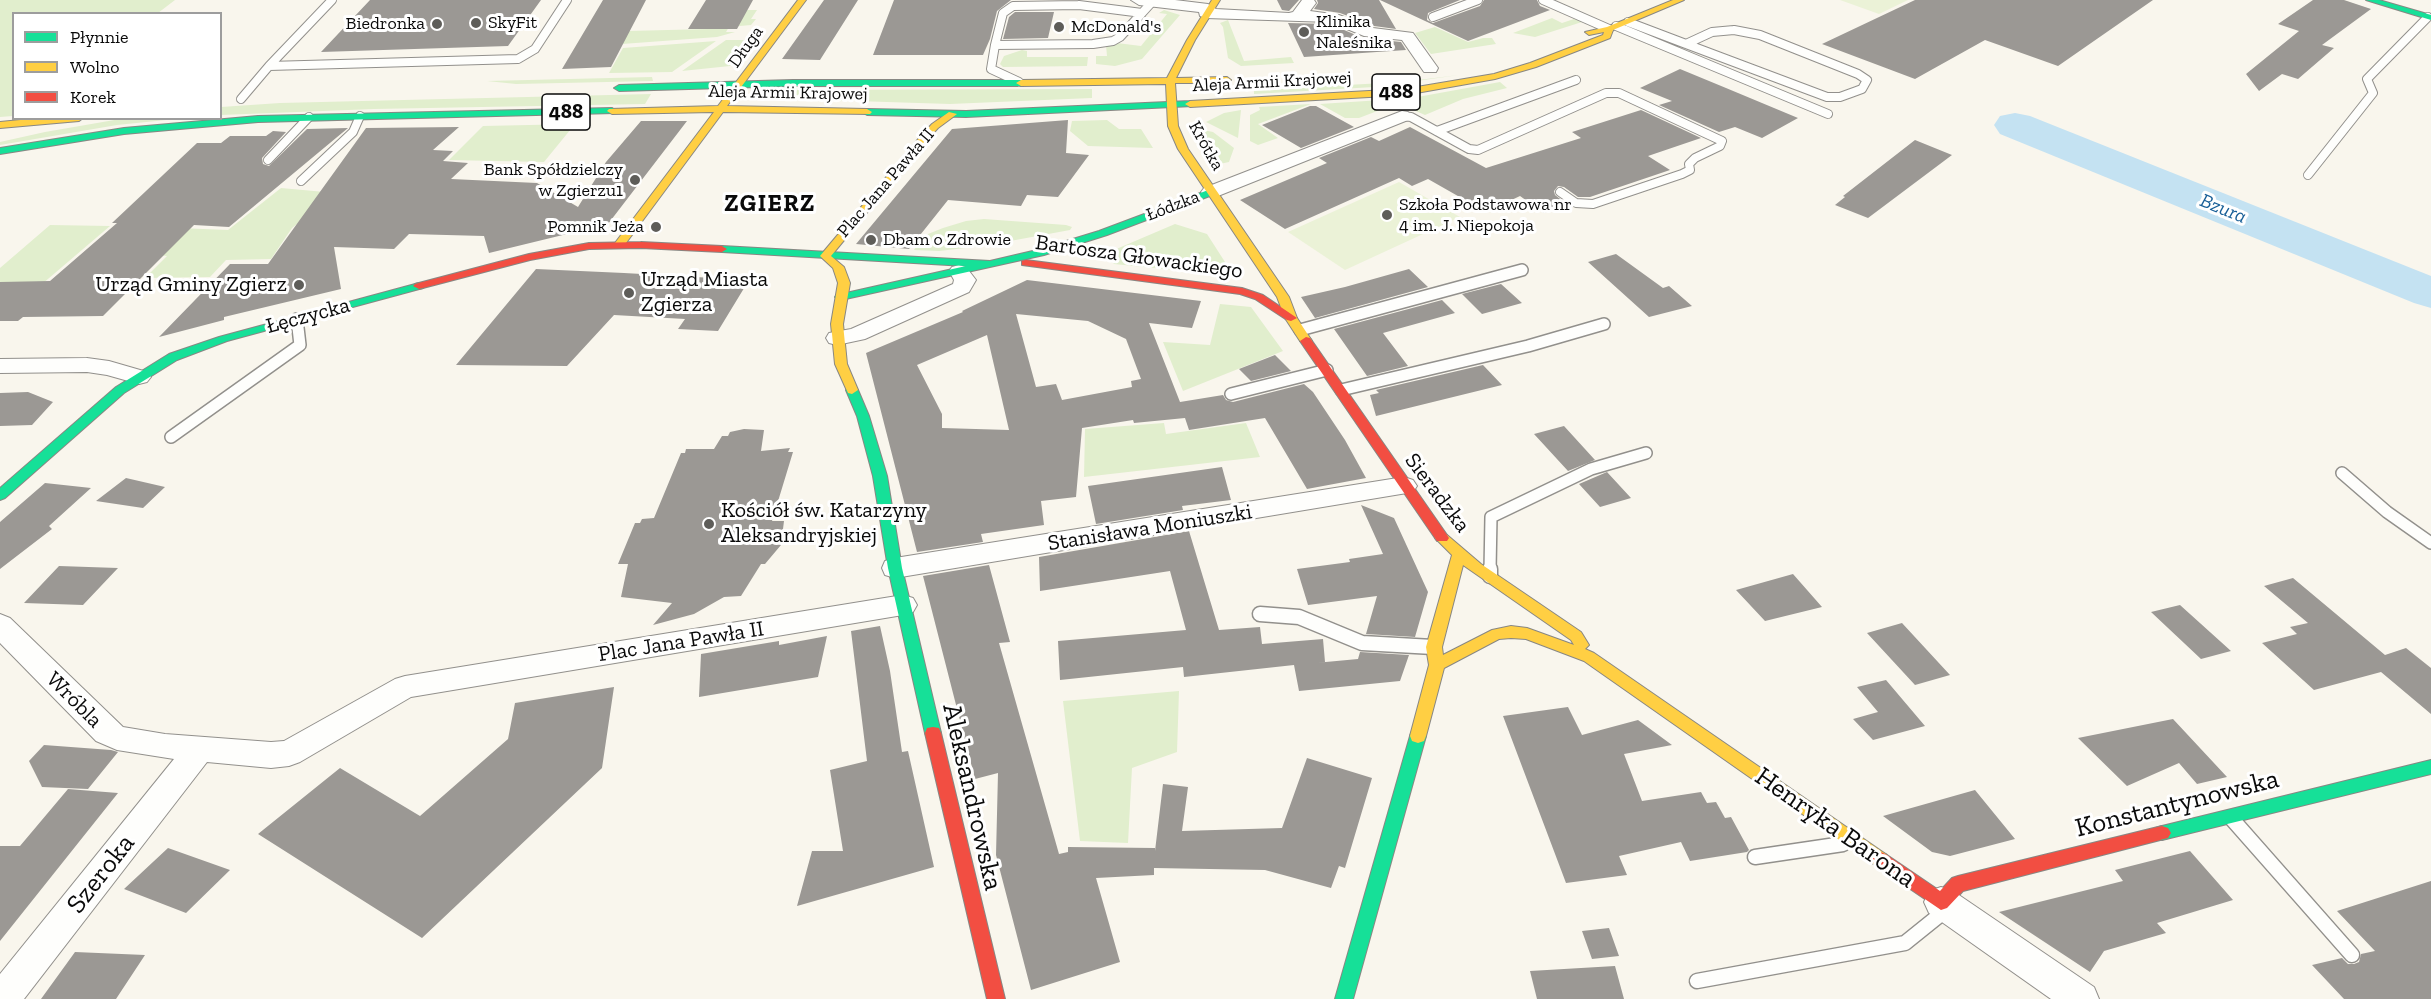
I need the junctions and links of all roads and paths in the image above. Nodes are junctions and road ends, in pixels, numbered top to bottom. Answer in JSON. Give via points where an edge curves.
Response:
{"nodes":[{"id":1,"x":332,"y":0,"type":"edge"},
{"id":2,"x":567,"y":0,"type":"edge"},
{"id":3,"x":802,"y":0,"type":"edge"},
{"id":4,"x":1310,"y":0,"type":"edge"},
{"id":5,"x":1478,"y":0,"type":"edge"},
{"id":6,"x":1543,"y":0,"type":"edge"},
{"id":7,"x":1680,"y":0,"type":"edge"},
{"id":8,"x":2370,"y":0,"type":"edge"},
{"id":9,"x":1144,"y":5,"type":"edge"},
{"id":10,"x":1210,"y":7,"type":"edge"},
{"id":11,"x":1299,"y":15,"type":"junction"},
{"id":12,"x":1433,"y":17,"type":"dead end"},
{"id":13,"x":2430,"y":17,"type":"edge"},
{"id":14,"x":1618,"y":26,"type":"junction"},
{"id":15,"x":1686,"y":44,"type":"junction"},
{"id":16,"x":995,"y":45,"type":"junction"},
{"id":17,"x":1537,"y":48,"type":"dead end"},
{"id":18,"x":269,"y":66,"type":"junction"},
{"id":19,"x":1436,"y":67,"type":"joint"},
{"id":20,"x":1408,"y":70,"type":"dead end"},
{"id":21,"x":1243,"y":79,"type":"dead end"},
{"id":22,"x":1576,"y":80,"type":"dead end"},
{"id":23,"x":1170,"y":81,"type":"junction"},
{"id":24,"x":1022,"y":83,"type":"junction"},
{"id":25,"x":740,"y":85,"type":"junction"},
{"id":26,"x":603,"y":88,"type":"dead end"},
{"id":27,"x":262,"y":98,"type":"dead end"},
{"id":28,"x":236,"y":100,"type":"joint"},
{"id":29,"x":1170,"y":105,"type":"junction"},
{"id":30,"x":721,"y":110,"type":"junction"},
{"id":31,"x":952,"y":114,"type":"junction"},
{"id":32,"x":1828,"y":114,"type":"dead end"},
{"id":33,"x":360,"y":116,"type":"junction"},
{"id":34,"x":1402,"y":116,"type":"joint"},
{"id":35,"x":309,"y":117,"type":"junction"},
{"id":36,"x":52,"y":120,"type":"edge"},
{"id":37,"x":84,"y":120,"type":"edge"},
{"id":38,"x":0,"y":124,"type":"edge"},
{"id":39,"x":1437,"y":131,"type":"junction"},
{"id":40,"x":0,"y":139,"type":"edge"},
{"id":41,"x":0,"y":151,"type":"edge"},
{"id":42,"x":268,"y":160,"type":"dead end"},
{"id":43,"x":2308,"y":175,"type":"dead end"},
{"id":44,"x":301,"y":181,"type":"dead end"},
{"id":45,"x":1211,"y":192,"type":"junction"},
{"id":46,"x":1560,"y":192,"type":"dead end"},
{"id":47,"x":619,"y":245,"type":"junction"},
{"id":48,"x":825,"y":256,"type":"junction"},
{"id":49,"x":1009,"y":261,"type":"junction"},
{"id":50,"x":990,"y":264,"type":"junction"},
{"id":51,"x":1521,"y":270,"type":"dead end"},
{"id":52,"x":959,"y":271,"type":"junction"},
{"id":53,"x":842,"y":297,"type":"junction"},
{"id":54,"x":1291,"y":318,"type":"junction"},
{"id":55,"x":297,"y":319,"type":"junction"},
{"id":56,"x":1604,"y":324,"type":"dead end"},
{"id":57,"x":1300,"y":330,"type":"junction"},
{"id":58,"x":837,"y":338,"type":"junction"},
{"id":59,"x":0,"y":366,"type":"edge"},
{"id":60,"x":1327,"y":370,"type":"junction"},
{"id":61,"x":138,"y":377,"type":"junction"},
{"id":62,"x":1341,"y":390,"type":"junction"},
{"id":63,"x":1231,"y":394,"type":"dead end"},
{"id":64,"x":171,"y":437,"type":"dead end"},
{"id":65,"x":1646,"y":453,"type":"dead end"},
{"id":66,"x":2342,"y":473,"type":"dead end"},
{"id":67,"x":1404,"y":486,"type":"junction"},
{"id":68,"x":0,"y":495,"type":"edge"},
{"id":69,"x":2431,"y":543,"type":"edge"},
{"id":70,"x":1459,"y":555,"type":"junction"},
{"id":71,"x":895,"y":568,"type":"junction"},
{"id":72,"x":1490,"y":578,"type":"junction"},
{"id":73,"x":903,"y":605,"type":"junction"},
{"id":74,"x":1260,"y":614,"type":"dead end"},
{"id":75,"x":0,"y":625,"type":"edge"},
{"id":76,"x":1434,"y":647,"type":"junction"},
{"id":77,"x":1589,"y":657,"type":"junction"},
{"id":78,"x":1437,"y":665,"type":"junction"},
{"id":79,"x":200,"y":749,"type":"junction"},
{"id":80,"x":2431,"y":767,"type":"edge"},
{"id":81,"x":2230,"y":816,"type":"junction"},
{"id":82,"x":1856,"y":842,"type":"junction"},
{"id":83,"x":1755,"y":858,"type":"dead end"},
{"id":84,"x":1945,"y":905,"type":"junction"},
{"id":85,"x":2352,"y":955,"type":"dead end"},
{"id":86,"x":1697,"y":981,"type":"dead end"},
{"id":87,"x":2,"y":999,"type":"edge"},
{"id":88,"x":996,"y":999,"type":"edge"},
{"id":89,"x":1344,"y":999,"type":"edge"},
{"id":90,"x":2081,"y":999,"type":"edge"}],
"edges":[{"from":1,"to":18,"type":"lane"},
{"from":2,"to":18,"type":"lane","via":[[535,49],[518,59]]},
{"from":3,"to":25,"type":"main road","name":"Długa"},
{"from":4,"to":11,"type":"street"},
{"from":5,"to":12,"type":"lane"},
{"from":6,"to":14,"type":"lane"},
{"from":7,"to":14,"type":"main road","number":"488"},
{"from":8,"to":13,"type":"main road"},
{"from":9,"to":10,"type":"street"},
{"from":9,"to":16,"type":"lane","via":[[1120,38],[1113,40],[1093,44]]},
{"from":9,"to":16,"type":"lane","via":[[1013,6],[1002,13]]},
{"from":10,"to":11,"type":"street","via":[[1291,18]]},
{"from":10,"to":23,"type":"main road"},
{"from":11,"to":19,"type":"street","via":[[1345,21],[1361,32],[1407,36]]},
{"from":13,"to":43,"type":"lane","via":[[2367,79],[2373,93]]},
{"from":14,"to":15,"type":"lane"},
{"from":14,"to":17,"type":"main road","number":"488"},
{"from":14,"to":29,"type":"main road","name":"Aleja Armii Krajowej","number":"488","via":[[1606,36],[1533,65],[1451,85],[1332,98]]},
{"from":14,"to":32,"type":"lane"},
{"from":15,"to":15,"type":"lane","via":[[1827,97],[1862,89],[1867,80],[1760,35],[1734,30],[1712,32]]},
{"from":16,"to":24,"type":"lane","via":[[991,69]]},
{"from":18,"to":28,"type":"lane"},
{"from":19,"to":20,"type":"main road","number":"488"},
{"from":21,"to":23,"type":"main road","name":"Aleja Armii Krajowej","number":"488"},
{"from":22,"to":39,"type":"lane"},
{"from":23,"to":24,"type":"main road","name":"Aleja Armii Krajowej","number":"488"},
{"from":23,"to":29,"type":"main road","name":"Krótka"},
{"from":24,"to":25,"type":"main road","name":"Aleja Armii Krajowej","number":"488"},
{"from":25,"to":26,"type":"main road","name":"Aleja Armii Krajowej","number":"488"},
{"from":25,"to":30,"type":"main road"},
{"from":27,"to":28,"type":"main road"},
{"from":29,"to":31,"type":"main road","name":"Aleja Armii Krajowej","number":"488"},
{"from":29,"to":45,"type":"main road","name":"Krótka","via":[[1182,148]]},
{"from":30,"to":31,"type":"main road","name":"Aleja Armii Krajowej","number":"488"},
{"from":30,"to":33,"type":"main road","name":"Aleja Armii Krajowej","number":"488"},
{"from":30,"to":47,"type":"main road"},
{"from":31,"to":48,"type":"main road","name":"Plac Jana Pawła II","via":[[923,139]]},
{"from":33,"to":35,"type":"main road","name":"Aleja Armii Krajowej","number":"488"},
{"from":33,"to":44,"type":"lane","via":[[353,132]]},
{"from":34,"to":39,"type":"lane"},
{"from":34,"to":45,"type":"street","name":"Łódzka"},
{"from":35,"to":41,"type":"main road","name":"Aleja Armii Krajowej","number":"488","via":[[167,125]]},
{"from":35,"to":42,"type":"lane"},
{"from":36,"to":38,"type":"main road"},
{"from":37,"to":40,"type":"main road"},
{"from":39,"to":46,"type":"lane","via":[[1478,150],[1606,93],[1619,93],[1722,141],[1695,158],[1689,164],[1690,170],[1682,174],[1593,204],[1576,203]]},
{"from":45,"to":49,"type":"main road","name":"Łódzka","via":[[1070,245]]},
{"from":45,"to":54,"type":"main road","name":"Sieradzka","via":[[1283,297]]},
{"from":47,"to":48,"type":"main road","name":"Plac Jana Pawła II"},
{"from":47,"to":55,"type":"main road","name":"Łęczycka","via":[[550,252]]},
{"from":48,"to":50,"type":"main road","name":"Plac Jana Pawła II"},
{"from":48,"to":53,"type":"main road","name":"Plac Jana Pawła II","via":[[842,274]]},
{"from":49,"to":50,"type":"main road","name":"Plac Jana Pawła II"},
{"from":49,"to":54,"type":"main road","name":"Bartosza Głowackiego","via":[[1242,291]]},
{"from":50,"to":52,"type":"main road","name":"Plac Jana Pawła II"},
{"from":51,"to":57,"type":"lane"},
{"from":52,"to":53,"type":"main road","name":"Plac Jana Pawła II"},
{"from":52,"to":58,"type":"street","via":[[964,280],[962,288],[864,331]]},
{"from":53,"to":58,"type":"main road","name":"Plac Jana Pawła II"},
{"from":54,"to":57,"type":"main road","name":"Sieradzka"},
{"from":55,"to":61,"type":"main road","name":"Łęczycka","via":[[196,348]]},
{"from":55,"to":64,"type":"lane","via":[[300,345]]},
{"from":56,"to":62,"type":"lane"},
{"from":57,"to":60,"type":"main road","name":"Sieradzka"},
{"from":58,"to":71,"type":"main road","name":"Plac Jana Pawła II","via":[[841,364],[863,416],[880,476]]},
{"from":59,"to":61,"type":"street","via":[[87,365]]},
{"from":60,"to":62,"type":"main road","name":"Sieradzka"},
{"from":60,"to":63,"type":"lane"},
{"from":61,"to":68,"type":"main road","name":"Łęczycka"},
{"from":62,"to":67,"type":"main road","name":"Sieradzka"},
{"from":65,"to":72,"type":"lane","via":[[1591,468],[1491,517]]},
{"from":66,"to":69,"type":"lane"},
{"from":67,"to":70,"type":"main road","name":"Sieradzka","via":[[1443,540]]},
{"from":67,"to":71,"type":"street","name":"Stanisława Moniuszki"},
{"from":70,"to":72,"type":"main road","name":"Henryka Barona"},
{"from":70,"to":76,"type":"main road","name":"Sieradzka"},
{"from":71,"to":73,"type":"main road","name":"Plac Jana Pawła II"},
{"from":72,"to":77,"type":"main road","name":"Henryka Barona","via":[[1576,636]]},
{"from":73,"to":79,"type":"street","name":"Plac Jana Pawła II","via":[[405,687],[289,753]]},
{"from":73,"to":88,"type":"main road","name":"Aleksandrowska"},
{"from":74,"to":76,"type":"lane","via":[[1299,618],[1362,643]]},
{"from":75,"to":79,"type":"street","name":"Wróbla","via":[[107,732],[133,742]]},
{"from":76,"to":78,"type":"main road","name":"Sieradzka"},
{"from":77,"to":78,"type":"main road","name":"Henryka Barona","via":[[1511,632],[1478,642]]},
{"from":77,"to":82,"type":"main road","name":"Henryka Barona"},
{"from":78,"to":89,"type":"main road","name":"Sieradzka"},
{"from":79,"to":87,"type":"street","name":"Szeroka"},
{"from":80,"to":81,"type":"main road","name":"Konstantynowska"},
{"from":81,"to":84,"type":"main road","name":"Konstantynowska","via":[[1958,884]]},
{"from":81,"to":85,"type":"lane"},
{"from":82,"to":83,"type":"lane"},
{"from":82,"to":84,"type":"main road","name":"Henryka Barona"},
{"from":84,"to":86,"type":"lane","via":[[1905,944]]},
{"from":84,"to":90,"type":"street","name":"Henryka Barona"}]}
